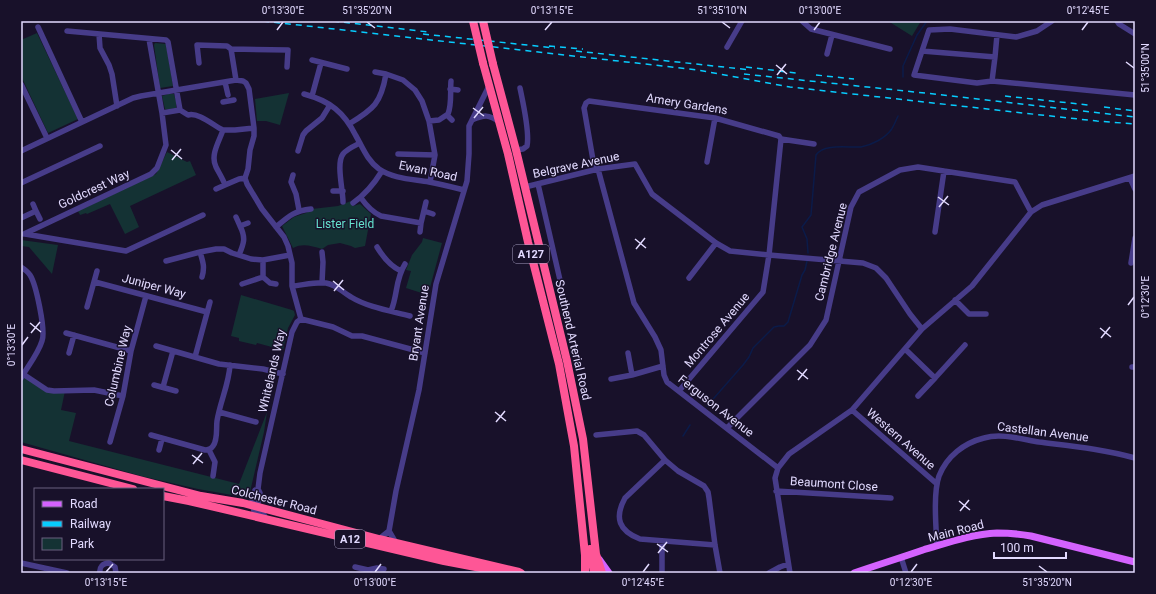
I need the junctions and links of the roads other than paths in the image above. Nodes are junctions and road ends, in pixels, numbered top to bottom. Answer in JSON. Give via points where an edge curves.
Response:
{"nodes":[{"id":1,"x":473,"y":21,"type":"edge"},
{"id":2,"x":483,"y":21,"type":"edge"},
{"id":3,"x":742,"y":21,"type":"edge"},
{"id":4,"x":802,"y":21,"type":"edge"},
{"id":5,"x":1052,"y":21,"type":"edge"},
{"id":6,"x":1117,"y":21,"type":"edge"},
{"id":7,"x":38,"y":27,"type":"dead end"},
{"id":8,"x":67,"y":32,"type":"dead end"},
{"id":9,"x":99,"y":34,"type":"junction"},
{"id":10,"x":1135,"y":34,"type":"edge"},
{"id":11,"x":832,"y":35,"type":"junction"},
{"id":12,"x":997,"y":35,"type":"junction"},
{"id":13,"x":149,"y":39,"type":"junction"},
{"id":14,"x":727,"y":47,"type":"dead end"},
{"id":15,"x":231,"y":49,"type":"junction"},
{"id":16,"x":890,"y":49,"type":"dead end"},
{"id":17,"x":922,"y":51,"type":"junction"},
{"id":18,"x":827,"y":54,"type":"dead end"},
{"id":19,"x":995,"y":57,"type":"junction"},
{"id":20,"x":312,"y":60,"type":"dead end"},
{"id":21,"x":199,"y":63,"type":"dead end"},
{"id":22,"x":321,"y":63,"type":"junction"},
{"id":23,"x":288,"y":67,"type":"dead end"},
{"id":24,"x":346,"y":69,"type":"dead end"},
{"id":25,"x":375,"y":72,"type":"dead end"},
{"id":26,"x":386,"y":74,"type":"junction"},
{"id":27,"x":236,"y":80,"type":"junction"},
{"id":28,"x":451,"y":81,"type":"dead end"},
{"id":29,"x":992,"y":81,"type":"junction"},
{"id":30,"x":225,"y":82,"type":"junction"},
{"id":31,"x":21,"y":84,"type":"edge"},
{"id":32,"x":489,"y":86,"type":"junction"},
{"id":33,"x":520,"y":88,"type":"dead end"},
{"id":34,"x":450,"y":89,"type":"junction"},
{"id":35,"x":177,"y":90,"type":"junction"},
{"id":36,"x":458,"y":90,"type":"dead end"},
{"id":37,"x":158,"y":93,"type":"junction"},
{"id":38,"x":304,"y":94,"type":"dead end"},
{"id":39,"x":1135,"y":95,"type":"edge"},
{"id":40,"x":312,"y":96,"type":"junction"},
{"id":41,"x":229,"y":100,"type":"dead end"},
{"id":42,"x":330,"y":105,"type":"junction"},
{"id":43,"x":117,"y":106,"type":"junction"},
{"id":44,"x":180,"y":110,"type":"junction"},
{"id":45,"x":162,"y":113,"type":"junction"},
{"id":46,"x":447,"y":115,"type":"junction"},
{"id":47,"x":715,"y":118,"type":"junction"},
{"id":48,"x":452,"y":120,"type":"dead end"},
{"id":49,"x":472,"y":120,"type":"junction"},
{"id":50,"x":82,"y":122,"type":"junction"},
{"id":51,"x":429,"y":122,"type":"junction"},
{"id":52,"x":499,"y":122,"type":"junction"},
{"id":53,"x":349,"y":124,"type":"junction"},
{"id":54,"x":254,"y":128,"type":"junction"},
{"id":55,"x":223,"y":130,"type":"junction"},
{"id":56,"x":47,"y":138,"type":"junction"},
{"id":57,"x":781,"y":139,"type":"junction"},
{"id":58,"x":360,"y":143,"type":"junction"},
{"id":59,"x":814,"y":144,"type":"dead end"},
{"id":60,"x":100,"y":146,"type":"dead end"},
{"id":61,"x":516,"y":150,"type":"junction"},
{"id":62,"x":21,"y":151,"type":"edge"},
{"id":63,"x":298,"y":151,"type":"dead end"},
{"id":64,"x":398,"y":154,"type":"dead end"},
{"id":65,"x":434,"y":155,"type":"junction"},
{"id":66,"x":707,"y":162,"type":"dead end"},
{"id":67,"x":598,"y":170,"type":"junction"},
{"id":68,"x":382,"y":171,"type":"junction"},
{"id":69,"x":944,"y":171,"type":"junction"},
{"id":70,"x":293,"y":175,"type":"dead end"},
{"id":71,"x":1133,"y":177,"type":"edge"},
{"id":72,"x":245,"y":178,"type":"junction"},
{"id":73,"x":430,"y":182,"type":"junction"},
{"id":74,"x":21,"y":183,"type":"edge"},
{"id":75,"x":538,"y":184,"type":"junction"},
{"id":76,"x":225,"y":185,"type":"junction"},
{"id":77,"x":525,"y":187,"type":"junction"},
{"id":78,"x":216,"y":189,"type":"dead end"},
{"id":79,"x":1135,"y":189,"type":"edge"},
{"id":80,"x":464,"y":190,"type":"junction"},
{"id":81,"x":343,"y":191,"type":"junction"},
{"id":82,"x":333,"y":192,"type":"dead end"},
{"id":83,"x":360,"y":198,"type":"junction"},
{"id":84,"x":343,"y":202,"type":"dead end"},
{"id":85,"x":353,"y":202,"type":"dead end"},
{"id":86,"x":426,"y":202,"type":"dead end"},
{"id":87,"x":33,"y":204,"type":"dead end"},
{"id":88,"x":311,"y":209,"type":"dead end"},
{"id":89,"x":299,"y":210,"type":"junction"},
{"id":90,"x":424,"y":211,"type":"junction"},
{"id":91,"x":36,"y":212,"type":"junction"},
{"id":92,"x":1031,"y":212,"type":"junction"},
{"id":93,"x":433,"y":214,"type":"dead end"},
{"id":94,"x":203,"y":215,"type":"dead end"},
{"id":95,"x":236,"y":217,"type":"dead end"},
{"id":96,"x":21,"y":218,"type":"edge"},
{"id":97,"x":40,"y":219,"type":"dead end"},
{"id":98,"x":248,"y":223,"type":"dead end"},
{"id":99,"x":421,"y":223,"type":"junction"},
{"id":100,"x":240,"y":226,"type":"junction"},
{"id":101,"x":276,"y":227,"type":"junction"},
{"id":102,"x":420,"y":232,"type":"dead end"},
{"id":103,"x":935,"y":232,"type":"dead end"},
{"id":104,"x":23,"y":234,"type":"edge"},
{"id":105,"x":1135,"y":238,"type":"edge"},
{"id":106,"x":716,"y":243,"type":"junction"},
{"id":107,"x":377,"y":247,"type":"dead end"},
{"id":108,"x":200,"y":252,"type":"junction"},
{"id":109,"x":322,"y":252,"type":"dead end"},
{"id":110,"x":239,"y":255,"type":"junction"},
{"id":111,"x":290,"y":255,"type":"junction"},
{"id":112,"x":769,"y":255,"type":"junction"},
{"id":113,"x":262,"y":260,"type":"junction"},
{"id":114,"x":166,"y":261,"type":"dead end"},
{"id":115,"x":840,"y":261,"type":"junction"},
{"id":116,"x":1131,"y":263,"type":"dead end"},
{"id":117,"x":405,"y":264,"type":"dead end"},
{"id":118,"x":21,"y":267,"type":"edge"},
{"id":119,"x":98,"y":271,"type":"dead end"},
{"id":120,"x":401,"y":271,"type":"junction"},
{"id":121,"x":263,"y":277,"type":"junction"},
{"id":122,"x":202,"y":278,"type":"dead end"},
{"id":123,"x":689,"y":278,"type":"dead end"},
{"id":124,"x":560,"y":280,"type":"dead end"},
{"id":125,"x":95,"y":282,"type":"junction"},
{"id":126,"x":322,"y":283,"type":"junction"},
{"id":127,"x":242,"y":284,"type":"dead end"},
{"id":128,"x":276,"y":284,"type":"dead end"},
{"id":129,"x":292,"y":286,"type":"junction"},
{"id":130,"x":146,"y":296,"type":"junction"},
{"id":131,"x":955,"y":300,"type":"junction"},
{"id":132,"x":210,"y":302,"type":"dead end"},
{"id":133,"x":88,"y":307,"type":"dead end"},
{"id":134,"x":391,"y":311,"type":"junction"},
{"id":135,"x":207,"y":312,"type":"junction"},
{"id":136,"x":986,"y":314,"type":"dead end"},
{"id":137,"x":410,"y":316,"type":"dead end"},
{"id":138,"x":301,"y":319,"type":"junction"},
{"id":139,"x":922,"y":329,"type":"junction"},
{"id":140,"x":66,"y":333,"type":"dead end"},
{"id":141,"x":74,"y":335,"type":"junction"},
{"id":142,"x":965,"y":345,"type":"dead end"},
{"id":143,"x":156,"y":346,"type":"dead end"},
{"id":144,"x":905,"y":349,"type":"junction"},
{"id":145,"x":131,"y":351,"type":"junction"},
{"id":146,"x":173,"y":351,"type":"junction"},
{"id":147,"x":70,"y":353,"type":"dead end"},
{"id":148,"x":425,"y":353,"type":"junction"},
{"id":149,"x":628,"y":353,"type":"dead end"},
{"id":150,"x":195,"y":357,"type":"junction"},
{"id":151,"x":230,"y":365,"type":"junction"},
{"id":152,"x":663,"y":366,"type":"junction"},
{"id":153,"x":283,"y":374,"type":"junction"},
{"id":154,"x":632,"y":375,"type":"junction"},
{"id":155,"x":22,"y":376,"type":"edge"},
{"id":156,"x":935,"y":378,"type":"junction"},
{"id":157,"x":611,"y":379,"type":"dead end"},
{"id":158,"x":154,"y":385,"type":"dead end"},
{"id":159,"x":163,"y":387,"type":"junction"},
{"id":160,"x":176,"y":391,"type":"dead end"},
{"id":161,"x":679,"y":391,"type":"junction"},
{"id":162,"x":123,"y":396,"type":"junction"},
{"id":163,"x":918,"y":396,"type":"dead end"},
{"id":164,"x":852,"y":410,"type":"junction"},
{"id":165,"x":218,"y":412,"type":"junction"},
{"id":166,"x":256,"y":422,"type":"dead end"},
{"id":167,"x":727,"y":428,"type":"junction"},
{"id":168,"x":151,"y":435,"type":"dead end"},
{"id":169,"x":596,"y":435,"type":"dead end"},
{"id":170,"x":162,"y":438,"type":"junction"},
{"id":171,"x":583,"y":439,"type":"junction"},
{"id":172,"x":110,"y":442,"type":"dead end"},
{"id":173,"x":574,"y":446,"type":"junction"},
{"id":174,"x":21,"y":449,"type":"edge"},
{"id":175,"x":158,"y":450,"type":"dead end"},
{"id":176,"x":209,"y":450,"type":"junction"},
{"id":177,"x":1135,"y":458,"type":"edge"},
{"id":178,"x":21,"y":460,"type":"edge"},
{"id":179,"x":665,"y":460,"type":"junction"},
{"id":180,"x":778,"y":468,"type":"junction"},
{"id":181,"x":125,"y":476,"type":"junction"},
{"id":182,"x":213,"y":476,"type":"dead end"},
{"id":183,"x":105,"y":482,"type":"junction"},
{"id":184,"x":937,"y":484,"type":"junction"},
{"id":185,"x":109,"y":488,"type":"edge"},
{"id":186,"x":122,"y":488,"type":"edge"},
{"id":187,"x":776,"y":491,"type":"junction"},
{"id":188,"x":164,"y":496,"type":"edge"},
{"id":189,"x":891,"y":498,"type":"dead end"},
{"id":190,"x":586,"y":503,"type":"junction"},
{"id":191,"x":253,"y":506,"type":"junction"},
{"id":192,"x":245,"y":514,"type":"junction"},
{"id":193,"x":266,"y":519,"type":"junction"},
{"id":194,"x":389,"y":532,"type":"junction"},
{"id":195,"x":379,"y":539,"type":"junction"},
{"id":196,"x":662,"y":541,"type":"junction"},
{"id":197,"x":396,"y":543,"type":"junction"},
{"id":198,"x":715,"y":545,"type":"junction"},
{"id":199,"x":937,"y":546,"type":"junction"},
{"id":200,"x":595,"y":548,"type":"junction"},
{"id":201,"x":901,"y":557,"type":"junction"},
{"id":202,"x":107,"y":561,"type":"edge"},
{"id":203,"x":1135,"y":562,"type":"edge"},
{"id":204,"x":21,"y":563,"type":"edge"},
{"id":205,"x":788,"y":564,"type":"junction"},
{"id":206,"x":355,"y":566,"type":"dead end"},
{"id":207,"x":384,"y":569,"type":"edge"},
{"id":208,"x":584,"y":572,"type":"edge"},
{"id":209,"x":67,"y":573,"type":"edge"},
{"id":210,"x":100,"y":573,"type":"edge"},
{"id":211,"x":116,"y":573,"type":"edge"},
{"id":212,"x":507,"y":573,"type":"edge"},
{"id":213,"x":521,"y":573,"type":"edge"},
{"id":214,"x":594,"y":573,"type":"edge"},
{"id":215,"x":602,"y":573,"type":"edge"},
{"id":216,"x":608,"y":573,"type":"edge"},
{"id":217,"x":662,"y":573,"type":"edge"},
{"id":218,"x":720,"y":573,"type":"edge"},
{"id":219,"x":769,"y":573,"type":"edge"},
{"id":220,"x":790,"y":573,"type":"edge"},
{"id":221,"x":854,"y":573,"type":"edge"},
{"id":222,"x":906,"y":573,"type":"edge"}],
"edges":[{"from":1,"to":32,"type":"highway","name":"Southend Arterial Road","number":"A127","bridge":true},
{"from":2,"to":61,"type":"highway","name":"Southend Arterial Road","number":"A127","bridge":true},
{"from":3,"to":14,"type":"street"},
{"from":4,"to":11,"type":"street","via":[[811,28]]},
{"from":5,"to":12,"type":"street","via":[[1037,31],[1016,38]]},
{"from":6,"to":10,"type":"street"},
{"from":7,"to":50,"type":"street"},
{"from":8,"to":9,"type":"street"},
{"from":9,"to":13,"type":"street"},
{"from":9,"to":43,"type":"street","via":[[100,48],[112,74]]},
{"from":11,"to":16,"type":"street"},
{"from":11,"to":18,"type":"street"},
{"from":12,"to":17,"type":"street","via":[[950,29],[929,30]]},
{"from":12,"to":19,"type":"street"},
{"from":13,"to":35,"type":"street","via":[[168,42]]},
{"from":13,"to":37,"type":"street"},
{"from":15,"to":21,"type":"street","via":[[227,46],[197,45]]},
{"from":15,"to":23,"type":"street","via":[[288,50]]},
{"from":15,"to":27,"type":"street"},
{"from":17,"to":19,"type":"street"},
{"from":17,"to":29,"type":"street","via":[[914,74],[977,83]]},
{"from":19,"to":29,"type":"street"},
{"from":20,"to":22,"type":"street"},
{"from":22,"to":24,"type":"street"},
{"from":22,"to":40,"type":"street"},
{"from":25,"to":26,"type":"street"},
{"from":26,"to":51,"type":"street","via":[[403,80],[415,90],[425,106]]},
{"from":26,"to":53,"type":"street","via":[[382,93],[376,104]]},
{"from":27,"to":30,"type":"street"},
{"from":27,"to":54,"type":"street","via":[[246,83],[249,89]]},
{"from":28,"to":34,"type":"street"},
{"from":29,"to":39,"type":"street"},
{"from":30,"to":35,"type":"street"},
{"from":30,"to":41,"type":"street"},
{"from":31,"to":56,"type":"street"},
{"from":32,"to":49,"type":"street","name":"Bryant Avenue"},
{"from":32,"to":52,"type":"highway","name":"Southend Arterial Road","number":"A127"},
{"from":33,"to":61,"type":"street","via":[[528,146]]},
{"from":34,"to":36,"type":"street"},
{"from":34,"to":46,"type":"street"},
{"from":35,"to":37,"type":"street"},
{"from":35,"to":44,"type":"street"},
{"from":37,"to":43,"type":"street","via":[[133,98]]},
{"from":37,"to":45,"type":"street"},
{"from":38,"to":40,"type":"street","name":"Ewan Road"},
{"from":40,"to":42,"type":"street","name":"Ewan Road"},
{"from":42,"to":53,"type":"street","name":"Ewan Road","via":[[337,109]]},
{"from":42,"to":63,"type":"street","via":[[322,118],[303,134]]},
{"from":43,"to":50,"type":"street"},
{"from":44,"to":45,"type":"street"},
{"from":44,"to":55,"type":"street","via":[[188,115],[209,120]]},
{"from":45,"to":104,"type":"street","name":"Goldcrest Way","via":[[166,145],[157,168],[151,174]]},
{"from":46,"to":48,"type":"street"},
{"from":46,"to":51,"type":"street"},
{"from":47,"to":57,"type":"street","name":"Amery Gardens","via":[[779,136]]},
{"from":47,"to":66,"type":"street"},
{"from":47,"to":67,"type":"street","name":"Amery Gardens","via":[[589,101],[584,108],[593,160]]},
{"from":49,"to":52,"type":"street","via":[[489,116]]},
{"from":49,"to":80,"type":"street","name":"Bryant Avenue","via":[[468,132],[469,154]]},
{"from":50,"to":56,"type":"street"},
{"from":51,"to":65,"type":"street"},
{"from":52,"to":173,"type":"highway","name":"Southend Arterial Road","number":"A127","via":[[559,364]]},
{"from":53,"to":58,"type":"street","name":"Ewan Road"},
{"from":54,"to":55,"type":"street"},
{"from":54,"to":72,"type":"street"},
{"from":55,"to":76,"type":"street","via":[[213,157]]},
{"from":56,"to":62,"type":"street"},
{"from":57,"to":59,"type":"street","name":"Amery Gardens"},
{"from":57,"to":112,"type":"street"},
{"from":58,"to":68,"type":"street","name":"Ewan Road","via":[[366,156]]},
{"from":58,"to":81,"type":"street","via":[[342,156],[340,166]]},
{"from":60,"to":74,"type":"street"},
{"from":61,"to":77,"type":"highway","name":"Southend Arterial Road","number":"A127"},
{"from":64,"to":65,"type":"street"},
{"from":65,"to":73,"type":"street"},
{"from":67,"to":75,"type":"street","name":"Belgrave Avenue"},
{"from":67,"to":106,"type":"street","name":"Belgrave Avenue","via":[[635,164],[652,194]]},
{"from":67,"to":152,"type":"street","name":"Ferguson Avenue","via":[[634,304],[662,350]]},
{"from":68,"to":73,"type":"street","name":"Ewan Road","via":[[396,177]]},
{"from":68,"to":83,"type":"street","via":[[372,187]]},
{"from":69,"to":92,"type":"street","name":"Cambridge Avenue","via":[[1015,182]]},
{"from":69,"to":103,"type":"street"},
{"from":69,"to":115,"type":"street","name":"Cambridge Avenue","via":[[918,167],[900,170],[859,192],[851,207]]},
{"from":70,"to":89,"type":"street","via":[[291,182]]},
{"from":71,"to":79,"type":"street"},
{"from":71,"to":92,"type":"street","via":[[1042,205]]},
{"from":72,"to":76,"type":"street"},
{"from":72,"to":101,"type":"street","via":[[262,209]]},
{"from":73,"to":80,"type":"street","name":"Ewan Road"},
{"from":75,"to":77,"type":"street","name":"Belgrave Avenue"},
{"from":75,"to":124,"type":"street"},
{"from":76,"to":78,"type":"street"},
{"from":77,"to":171,"type":"highway","name":"Southend Arterial Road","number":"A127"},
{"from":80,"to":148,"type":"street","name":"Bryant Avenue","via":[[436,284]]},
{"from":81,"to":82,"type":"street"},
{"from":81,"to":84,"type":"street"},
{"from":83,"to":85,"type":"street"},
{"from":83,"to":99,"type":"street","via":[[381,216]]},
{"from":86,"to":90,"type":"street"},
{"from":87,"to":91,"type":"street"},
{"from":88,"to":89,"type":"street"},
{"from":89,"to":101,"type":"street"},
{"from":90,"to":93,"type":"street"},
{"from":90,"to":99,"type":"street"},
{"from":91,"to":96,"type":"street"},
{"from":91,"to":97,"type":"street"},
{"from":92,"to":131,"type":"street","via":[[972,286]]},
{"from":94,"to":104,"type":"street","via":[[126,251]]},
{"from":95,"to":100,"type":"street"},
{"from":98,"to":100,"type":"street"},
{"from":99,"to":102,"type":"street"},
{"from":100,"to":110,"type":"street","via":[[244,239]]},
{"from":101,"to":111,"type":"street","via":[[286,242]]},
{"from":105,"to":116,"type":"street"},
{"from":106,"to":112,"type":"street","name":"Belgrave Avenue","via":[[730,250]]},
{"from":106,"to":123,"type":"street"},
{"from":107,"to":120,"type":"street","via":[[394,268]]},
{"from":108,"to":110,"type":"street","via":[[224,249]]},
{"from":108,"to":114,"type":"street"},
{"from":108,"to":122,"type":"street","via":[[204,270]]},
{"from":109,"to":126,"type":"street"},
{"from":110,"to":113,"type":"street"},
{"from":111,"to":113,"type":"street"},
{"from":111,"to":129,"type":"street"},
{"from":112,"to":115,"type":"street","name":"Belgrave Avenue"},
{"from":112,"to":161,"type":"street","name":"Montrose Avenue","via":[[763,292]]},
{"from":113,"to":121,"type":"street"},
{"from":115,"to":139,"type":"street","name":"Belgrave Avenue","via":[[863,263],[876,268]]},
{"from":115,"to":167,"type":"street","name":"Cambridge Avenue","via":[[826,320],[810,345]]},
{"from":117,"to":120,"type":"street"},
{"from":118,"to":155,"type":"street","via":[[30,276],[35,287],[43,328],[43,339],[38,352]]},
{"from":119,"to":125,"type":"street"},
{"from":120,"to":134,"type":"street"},
{"from":121,"to":127,"type":"street"},
{"from":121,"to":128,"type":"street"},
{"from":125,"to":130,"type":"street","name":"Juniper Way"},
{"from":125,"to":133,"type":"street"},
{"from":126,"to":129,"type":"street"},
{"from":126,"to":134,"type":"street","via":[[334,285],[350,297],[364,303]]},
{"from":129,"to":138,"type":"street"},
{"from":130,"to":135,"type":"street","name":"Juniper Way"},
{"from":130,"to":145,"type":"street","name":"Columbine Way"},
{"from":131,"to":136,"type":"street","via":[[969,314]]},
{"from":131,"to":139,"type":"street"},
{"from":132,"to":135,"type":"street"},
{"from":134,"to":137,"type":"street"},
{"from":135,"to":150,"type":"street"},
{"from":138,"to":148,"type":"street","name":"Whitelands Way","via":[[333,327],[352,336],[362,336]]},
{"from":138,"to":153,"type":"street","name":"Whitelands Way","via":[[294,327]]},
{"from":139,"to":144,"type":"street"},
{"from":140,"to":141,"type":"street"},
{"from":141,"to":145,"type":"street"},
{"from":141,"to":147,"type":"street"},
{"from":142,"to":156,"type":"street"},
{"from":143,"to":146,"type":"street"},
{"from":144,"to":156,"type":"street"},
{"from":144,"to":164,"type":"street"},
{"from":145,"to":162,"type":"street","name":"Columbine Way"},
{"from":146,"to":150,"type":"street"},
{"from":146,"to":159,"type":"street"},
{"from":148,"to":194,"type":"street","name":"Bryant Avenue"},
{"from":149,"to":154,"type":"street"},
{"from":150,"to":151,"type":"street"},
{"from":151,"to":153,"type":"street"},
{"from":151,"to":165,"type":"street"},
{"from":152,"to":154,"type":"street"},
{"from":152,"to":161,"type":"street","name":"Ferguson Avenue","via":[[667,382]]},
{"from":153,"to":191,"type":"street","name":"Whitelands Way","via":[[264,452],[258,503]]},
{"from":154,"to":157,"type":"street"},
{"from":155,"to":162,"type":"street","via":[[47,390],[94,390]]},
{"from":156,"to":163,"type":"street"},
{"from":158,"to":159,"type":"street"},
{"from":159,"to":160,"type":"street"},
{"from":161,"to":167,"type":"street","name":"Ferguson Avenue"},
{"from":162,"to":172,"type":"street","name":"Columbine Way"},
{"from":164,"to":180,"type":"street","via":[[790,454]]},
{"from":164,"to":184,"type":"street","name":"Western Avenue"},
{"from":165,"to":166,"type":"street"},
{"from":165,"to":176,"type":"street","via":[[214,443]]},
{"from":167,"to":180,"type":"street","name":"Ferguson Avenue"},
{"from":168,"to":170,"type":"street"},
{"from":169,"to":179,"type":"street","via":[[637,431],[644,435]]},
{"from":170,"to":175,"type":"street"},
{"from":170,"to":176,"type":"street"},
{"from":171,"to":190,"type":"highway","number":"A127"},
{"from":171,"to":200,"type":"highway","name":"Southend Arterial Road","number":"A127"},
{"from":173,"to":190,"type":"highway","number":"A127"},
{"from":173,"to":208,"type":"highway","name":"Southend Arterial Road","number":"A127"},
{"from":174,"to":181,"type":"highway","name":"Colchester Road","number":"A12"},
{"from":176,"to":182,"type":"street","via":[[215,462]]},
{"from":177,"to":184,"type":"street","name":"Castellan Avenue","via":[[1110,452],[992,437],[968,444],[956,452],[944,467]]},
{"from":178,"to":183,"type":"highway"},
{"from":179,"to":196,"type":"street","via":[[625,498],[619,514],[625,531],[632,536]]},
{"from":179,"to":198,"type":"street","via":[[704,486],[708,492]]},
{"from":180,"to":187,"type":"street","via":[[775,478]]},
{"from":181,"to":186,"type":"street"},
{"from":181,"to":191,"type":"highway","name":"Colchester Road","number":"A12","via":[[201,496]]},
{"from":183,"to":185,"type":"street"},
{"from":183,"to":186,"type":"highway"},
{"from":184,"to":199,"type":"street","name":"Castellan Avenue"},
{"from":187,"to":189,"type":"street","name":"Beaumont Close"},
{"from":187,"to":205,"type":"street"},
{"from":188,"to":192,"type":"highway","name":"Colchester Road","number":"A12"},
{"from":190,"to":214,"type":"highway","number":"A127"},
{"from":191,"to":192,"type":"highway"},
{"from":191,"to":193,"type":"street","number":"A12","via":[[254,511],[263,513]]},
{"from":191,"to":195,"type":"highway","name":"Colchester Road","number":"A12"},
{"from":192,"to":193,"type":"highway","name":"Colchester Road","number":"A12"},
{"from":193,"to":212,"type":"highway","name":"Colchester Road","number":"A12","via":[[444,561]]},
{"from":194,"to":195,"type":"street"},
{"from":194,"to":197,"type":"street"},
{"from":195,"to":197,"type":"highway","name":"Colchester Road","number":"A12"},
{"from":196,"to":198,"type":"street"},
{"from":196,"to":217,"type":"street"},
{"from":197,"to":213,"type":"highway","name":"Colchester Road","number":"A12"},
{"from":198,"to":218,"type":"street"},
{"from":199,"to":201,"type":"main road","name":"Main Road"},
{"from":199,"to":203,"type":"main road","name":"Main Road","via":[[984,534],[1016,534]]},
{"from":200,"to":215,"type":"highway","name":"Southend Arterial Road","number":"A127"},
{"from":200,"to":216,"type":"main road"},
{"from":201,"to":221,"type":"main road","name":"Main Road"},
{"from":201,"to":222,"type":"street"},
{"from":202,"to":210,"type":"street","via":[[102,565]]},
{"from":202,"to":211,"type":"street","via":[[115,567]]},
{"from":204,"to":209,"type":"street"},
{"from":205,"to":219,"type":"street"},
{"from":205,"to":220,"type":"street"},
{"from":206,"to":207,"type":"street","via":[[368,570]]}]}
